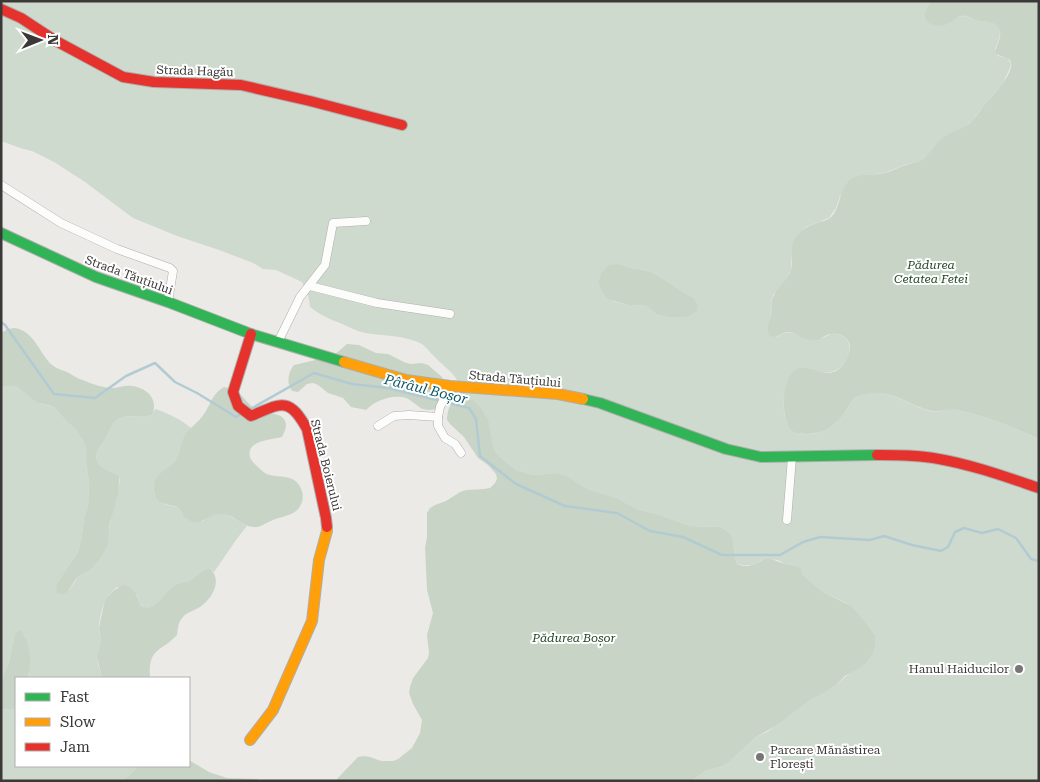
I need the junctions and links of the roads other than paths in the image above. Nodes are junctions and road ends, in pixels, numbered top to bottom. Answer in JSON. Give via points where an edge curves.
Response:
{"nodes":[{"id":1,"x":1,"y":9,"type":"edge"},
{"id":2,"x":402,"y":125,"type":"dead end"},
{"id":3,"x":1,"y":185,"type":"edge"},
{"id":4,"x":366,"y":221,"type":"dead end"},
{"id":5,"x":1,"y":233,"type":"edge"},
{"id":6,"x":310,"y":286,"type":"junction"},
{"id":7,"x":168,"y":302,"type":"junction"},
{"id":8,"x":450,"y":314,"type":"dead end"},
{"id":9,"x":251,"y":334,"type":"junction"},
{"id":10,"x":278,"y":342,"type":"junction"},
{"id":11,"x":450,"y":386,"type":"junction"},
{"id":12,"x":438,"y":417,"type":"junction"},
{"id":13,"x":378,"y":426,"type":"dead end"},
{"id":14,"x":461,"y":452,"type":"dead end"},
{"id":15,"x":792,"y":456,"type":"junction"},
{"id":16,"x":1039,"y":488,"type":"edge"},
{"id":17,"x":787,"y":520,"type":"dead end"},
{"id":18,"x":250,"y":740,"type":"dead end"}],
"edges":[{"from":1,"to":2,"type":"street","name":"Strada Hagău","via":[[123,77],[154,82],[241,85]]},
{"from":3,"to":7,"type":"street","via":[[62,223],[117,249],[170,268],[173,271]]},
{"from":4,"to":6,"type":"street","via":[[333,224],[325,265]]},
{"from":5,"to":7,"type":"street","name":"Strada Tăuțiului","via":[[96,277]]},
{"from":6,"to":8,"type":"street","via":[[377,303]]},
{"from":6,"to":10,"type":"street","via":[[300,297]]},
{"from":7,"to":9,"type":"street","name":"Strada Tăuțiului"},
{"from":9,"to":10,"type":"street","name":"Strada Tăuțiului"},
{"from":9,"to":18,"type":"street","name":"Strada Boierului","via":[[233,392],[238,406],[251,416],[280,404],[289,405],[301,416],[307,429],[327,531],[318,560],[312,621],[273,710]]},
{"from":10,"to":11,"type":"street","name":"Strada Tăuțiului","via":[[406,380]]},
{"from":11,"to":12,"type":"street"},
{"from":11,"to":15,"type":"street","name":"Strada Tăuțiului","via":[[580,398],[726,449],[761,457]]},
{"from":12,"to":13,"type":"street","via":[[394,416]]},
{"from":12,"to":14,"type":"street","via":[[438,426],[445,438]]},
{"from":15,"to":16,"type":"street","name":"Strada Tăuțiului","via":[[874,454],[939,459]]},
{"from":15,"to":17,"type":"street"}]}
